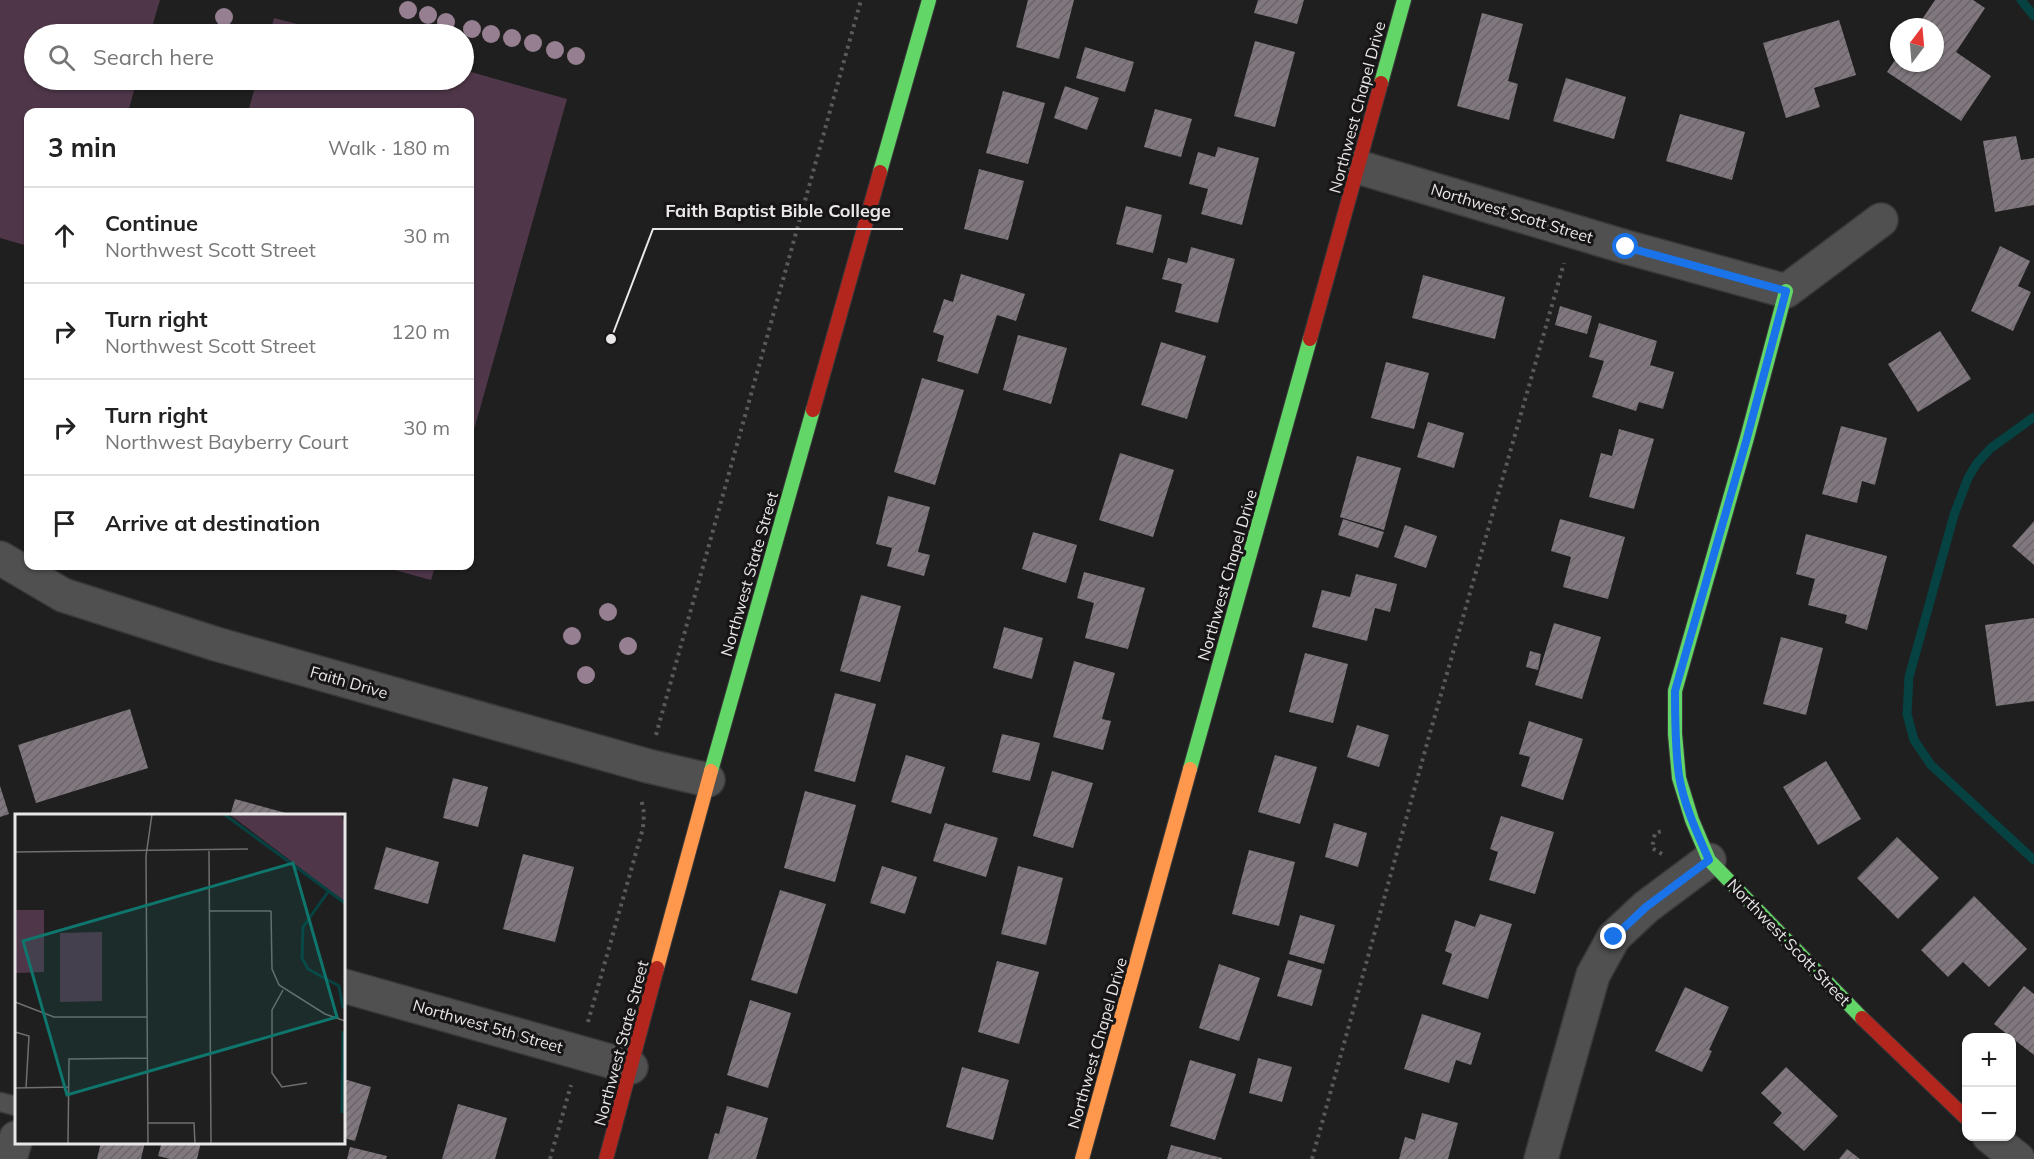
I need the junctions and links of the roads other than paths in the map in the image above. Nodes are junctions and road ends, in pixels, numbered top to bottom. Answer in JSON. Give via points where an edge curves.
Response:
{"nodes":[{"id":1,"x":929,"y":0,"type":"edge"},
{"id":2,"x":1404,"y":0,"type":"edge"},
{"id":3,"x":1358,"y":167,"type":"junction"},
{"id":4,"x":1881,"y":220,"type":"dead end"},
{"id":5,"x":1786,"y":291,"type":"junction"},
{"id":6,"x":0,"y":558,"type":"edge"},
{"id":7,"x":708,"y":780,"type":"junction"},
{"id":8,"x":1709,"y":860,"type":"junction"},
{"id":9,"x":345,"y":986,"type":"edge"},
{"id":10,"x":631,"y":1067,"type":"junction"},
{"id":11,"x":0,"y":1102,"type":"edge"},
{"id":12,"x":15,"y":1106,"type":"edge"},
{"id":13,"x":1962,"y":1114,"type":"edge"},
{"id":14,"x":1994,"y":1141,"type":"edge"},
{"id":15,"x":15,"y":1142,"type":"edge"},
{"id":16,"x":10,"y":1159,"type":"edge"},
{"id":17,"x":606,"y":1159,"type":"edge"},
{"id":18,"x":1082,"y":1159,"type":"edge"},
{"id":19,"x":1541,"y":1159,"type":"edge"},
{"id":20,"x":2018,"y":1159,"type":"edge"}],
"edges":[{"from":1,"to":7,"type":"street","name":"Northwest State Street"},
{"from":2,"to":3,"type":"street","name":"Northwest Chapel Drive"},
{"from":3,"to":5,"type":"street","name":"Northwest Scott Street"},
{"from":3,"to":18,"type":"street","name":"Northwest Chapel Drive"},
{"from":4,"to":5,"type":"street"},
{"from":5,"to":8,"type":"street","name":"Northwest Scott Street","via":[[1675,691],[1679,778]]},
{"from":6,"to":7,"type":"street","name":"Faith Drive","via":[[63,595],[216,644]]},
{"from":7,"to":10,"type":"street","name":"Northwest State Street"},
{"from":8,"to":13,"type":"street","name":"Northwest Scott Street","via":[[1841,997]]},
{"from":8,"to":19,"type":"street","via":[[1646,907],[1614,937],[1593,975]]},
{"from":9,"to":10,"type":"street","name":"Northwest 5th Street"},
{"from":10,"to":17,"type":"street","name":"Northwest State Street"},
{"from":11,"to":12,"type":"lane"},
{"from":14,"to":20,"type":"street"},
{"from":15,"to":16,"type":"street"}]}
